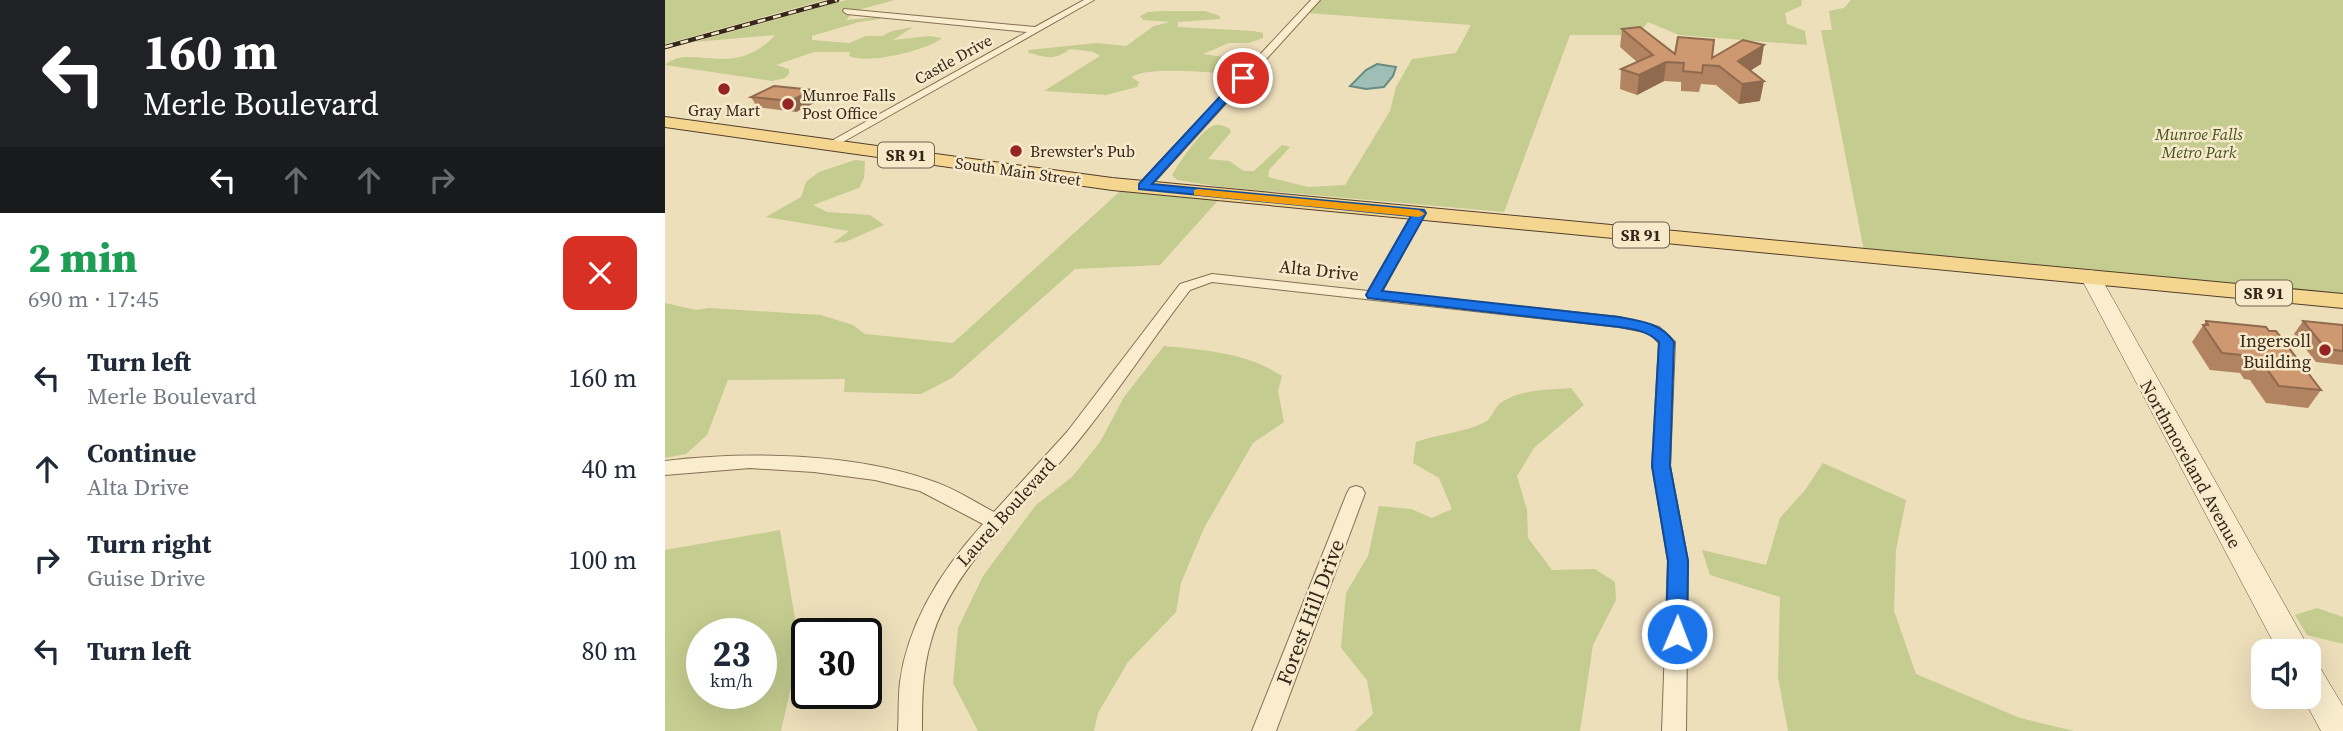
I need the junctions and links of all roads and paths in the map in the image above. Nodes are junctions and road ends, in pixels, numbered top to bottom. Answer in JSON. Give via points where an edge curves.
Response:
{"nodes":[{"id":1,"x":1090,"y":0,"type":"edge"},
{"id":2,"x":1316,"y":0,"type":"edge"},
{"id":3,"x":847,"y":11,"type":"dead end"},
{"id":4,"x":1036,"y":30,"type":"junction"},
{"id":5,"x":665,"y":122,"type":"edge"},
{"id":6,"x":830,"y":145,"type":"junction"},
{"id":7,"x":1143,"y":187,"type":"junction"},
{"id":8,"x":1419,"y":213,"type":"junction"},
{"id":9,"x":2090,"y":276,"type":"junction"},
{"id":10,"x":1373,"y":295,"type":"junction"},
{"id":11,"x":2343,"y":301,"type":"edge"},
{"id":12,"x":1161,"y":318,"type":"joint"},
{"id":13,"x":665,"y":468,"type":"edge"},
{"id":14,"x":1356,"y":493,"type":"dead end"},
{"id":15,"x":995,"y":522,"type":"junction"},
{"id":16,"x":2287,"y":639,"type":"edge"},
{"id":17,"x":2321,"y":699,"type":"edge"},
{"id":18,"x":910,"y":731,"type":"edge"},
{"id":19,"x":1264,"y":731,"type":"edge"},
{"id":20,"x":1674,"y":731,"type":"edge"},
{"id":21,"x":2339,"y":731,"type":"edge"}],
"edges":[{"from":1,"to":4,"type":"street","name":"Castle Drive"},
{"from":2,"to":7,"type":"street"},
{"from":3,"to":4,"type":"street"},
{"from":4,"to":6,"type":"street","name":"Castle Drive"},
{"from":5,"to":6,"type":"main road","name":"South Main Street","number":"SR 91"},
{"from":6,"to":7,"type":"main road","name":"South Main Street","number":"SR 91"},
{"from":7,"to":8,"type":"main road","name":"South Main Street","number":"SR 91"},
{"from":8,"to":9,"type":"main road","number":"SR 91"},
{"from":8,"to":10,"type":"street"},
{"from":9,"to":11,"type":"main road","number":"SR 91"},
{"from":9,"to":16,"type":"street","name":"Northmoreland Avenue"},
{"from":10,"to":12,"type":"street","name":"Alta Drive","via":[[1212,278],[1185,288]]},
{"from":10,"to":20,"type":"street","name":"Alta Drive","via":[[1644,326],[1667,342],[1661,466],[1678,561]]},
{"from":12,"to":15,"type":"street","name":"Laurel Boulevard","via":[[1072,437]]},
{"from":13,"to":15,"type":"street","via":[[759,461],[872,472],[939,491]]},
{"from":14,"to":19,"type":"street","name":"Forest Hill Drive"},
{"from":15,"to":18,"type":"street","name":"Laurel Boulevard","via":[[953,573],[930,612],[909,689]]},
{"from":17,"to":21,"type":"street"}]}
